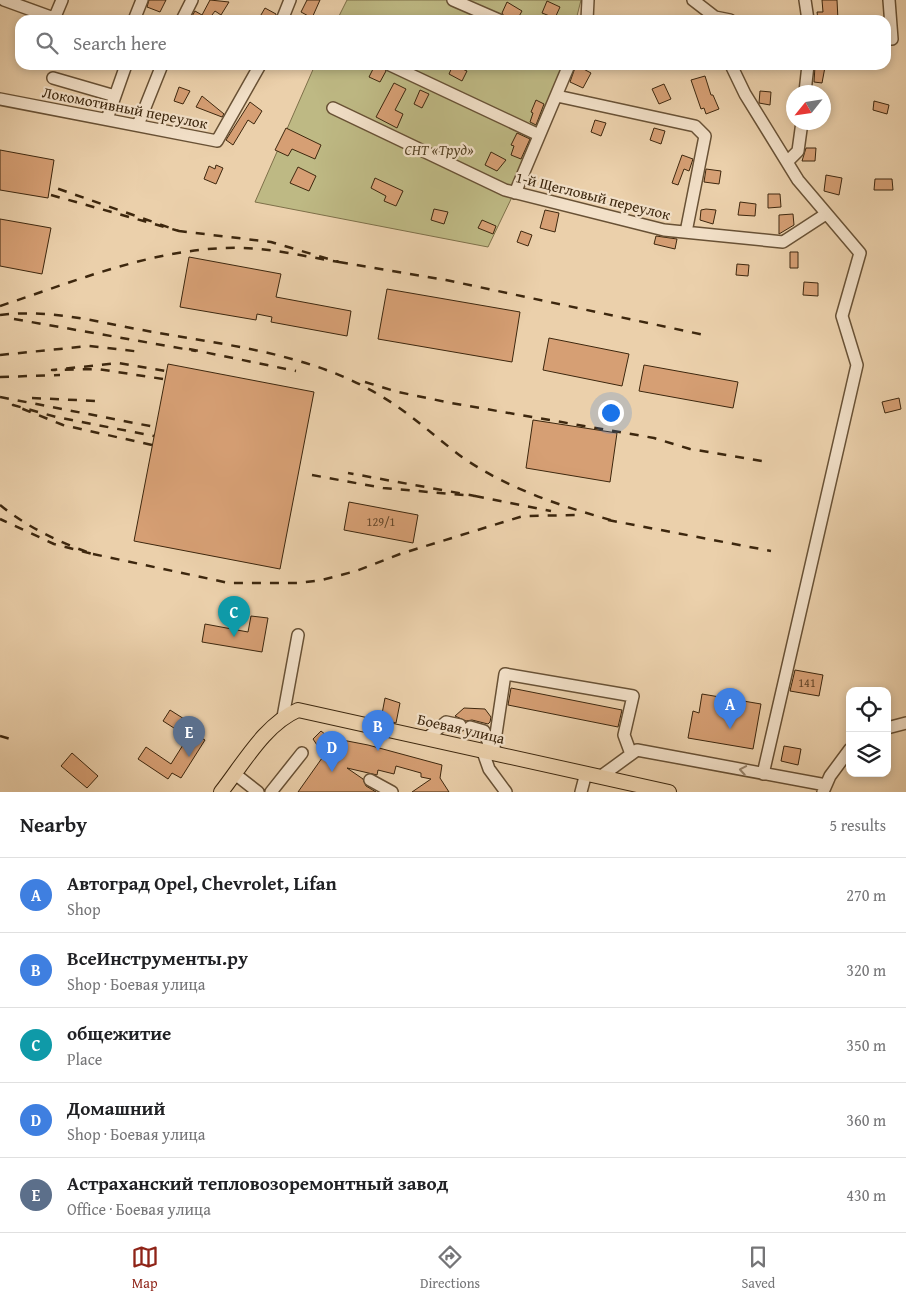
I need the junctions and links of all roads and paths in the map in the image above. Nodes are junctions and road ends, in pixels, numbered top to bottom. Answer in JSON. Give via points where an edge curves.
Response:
{"nodes":[{"id":1,"x":4,"y":0,"type":"edge"},
{"id":2,"x":62,"y":0,"type":"edge"},
{"id":3,"x":142,"y":0,"type":"edge"},
{"id":4,"x":192,"y":0,"type":"edge"},
{"id":5,"x":290,"y":0,"type":"edge"},
{"id":6,"x":453,"y":0,"type":"edge"},
{"id":7,"x":588,"y":0,"type":"edge"},
{"id":8,"x":805,"y":0,"type":"edge"},
{"id":9,"x":890,"y":0,"type":"edge"},
{"id":10,"x":699,"y":2,"type":"edge"},
{"id":11,"x":46,"y":15,"type":"edge"},
{"id":12,"x":58,"y":15,"type":"edge"},
{"id":13,"x":136,"y":15,"type":"edge"},
{"id":14,"x":184,"y":15,"type":"edge"},
{"id":15,"x":284,"y":15,"type":"edge"},
{"id":16,"x":488,"y":15,"type":"edge"},
{"id":17,"x":587,"y":15,"type":"edge"},
{"id":18,"x":706,"y":15,"type":"edge"},
{"id":19,"x":713,"y":15,"type":"edge"},
{"id":20,"x":807,"y":15,"type":"edge"},
{"id":21,"x":890,"y":15,"type":"edge"},
{"id":22,"x":124,"y":70,"type":"edge"},
{"id":23,"x":160,"y":70,"type":"edge"},
{"id":24,"x":257,"y":70,"type":"edge"},
{"id":25,"x":401,"y":70,"type":"edge"},
{"id":26,"x":567,"y":70,"type":"edge"},
{"id":27,"x":733,"y":70,"type":"edge"},
{"id":28,"x":807,"y":70,"type":"edge"},
{"id":29,"x":53,"y":78,"type":"dead end"},
{"id":30,"x":806,"y":85,"type":"edge"},
{"id":31,"x":115,"y":96,"type":"junction"},
{"id":32,"x":558,"y":96,"type":"junction"},
{"id":33,"x":0,"y":99,"type":"edge"},
{"id":34,"x":333,"y":108,"type":"dead end"},
{"id":35,"x":107,"y":120,"type":"junction"},
{"id":36,"x":138,"y":125,"type":"junction"},
{"id":37,"x":801,"y":130,"type":"edge"},
{"id":38,"x":539,"y":135,"type":"junction"},
{"id":39,"x":787,"y":162,"type":"junction"},
{"id":40,"x":515,"y":193,"type":"junction"},
{"id":41,"x":826,"y":214,"type":"junction"},
{"id":42,"x":686,"y":232,"type":"junction"},
{"id":43,"x":298,"y":635,"type":"dead end"},
{"id":44,"x":283,"y":717,"type":"junction"},
{"id":45,"x":906,"y":723,"type":"edge"},
{"id":46,"x":891,"y":727,"type":"edge"},
{"id":47,"x":427,"y":738,"type":"junction"},
{"id":48,"x":488,"y":753,"type":"junction"},
{"id":49,"x":302,"y":754,"type":"dead end"},
{"id":50,"x":631,"y":754,"type":"junction"},
{"id":51,"x":846,"y":754,"type":"edge"},
{"id":52,"x":235,"y":774,"type":"junction"},
{"id":53,"x":586,"y":774,"type":"junction"},
{"id":54,"x":763,"y":774,"type":"junction"},
{"id":55,"x":600,"y":777,"type":"junction"},
{"id":56,"x":370,"y":780,"type":"dead end"},
{"id":57,"x":824,"y":789,"type":"edge"},
{"id":58,"x":508,"y":791,"type":"edge"},
{"id":59,"x":221,"y":792,"type":"edge"},
{"id":60,"x":258,"y":792,"type":"edge"},
{"id":61,"x":271,"y":792,"type":"edge"},
{"id":62,"x":392,"y":792,"type":"edge"},
{"id":63,"x":581,"y":792,"type":"edge"},
{"id":64,"x":669,"y":792,"type":"edge"}],
"edges":[{"from":1,"to":11,"type":"street"},
{"from":2,"to":12,"type":"street"},
{"from":3,"to":13,"type":"street"},
{"from":4,"to":14,"type":"street"},
{"from":5,"to":15,"type":"street"},
{"from":6,"to":16,"type":"street"},
{"from":7,"to":17,"type":"street"},
{"from":8,"to":20,"type":"street"},
{"from":9,"to":21,"type":"street"},
{"from":10,"to":18,"type":"street"},
{"from":10,"to":19,"type":"street"},
{"from":22,"to":31,"type":"street"},
{"from":23,"to":36,"type":"street"},
{"from":24,"to":36,"type":"street","name":"Локомотивный переулок","via":[[217,141]]},
{"from":25,"to":38,"type":"street"},
{"from":26,"to":32,"type":"street"},
{"from":27,"to":39,"type":"street"},
{"from":28,"to":30,"type":"street"},
{"from":29,"to":31,"type":"street"},
{"from":31,"to":35,"type":"street"},
{"from":32,"to":38,"type":"street"},
{"from":32,"to":42,"type":"street","via":[[694,126],[704,136]]},
{"from":33,"to":35,"type":"street","name":"Локомотивный переулок"},
{"from":34,"to":40,"type":"street","name":"1-й Щегловый переулок"},
{"from":35,"to":36,"type":"street","name":"Локомотивный переулок"},
{"from":37,"to":39,"type":"street","via":[[798,151]]},
{"from":38,"to":40,"type":"street"},
{"from":39,"to":41,"type":"street"},
{"from":40,"to":42,"type":"street","name":"1-й Щегловый переулок","via":[[664,230]]},
{"from":41,"to":42,"type":"street","name":"1-й Щегловый переулок","via":[[783,242]]},
{"from":41,"to":54,"type":"street","via":[[860,253],[842,316],[857,365]]},
{"from":43,"to":44,"type":"street"},
{"from":44,"to":47,"type":"main road","name":"Боевая улица","via":[[298,710]]},
{"from":44,"to":52,"type":"main road"},
{"from":45,"to":46,"type":"street"},
{"from":47,"to":48,"type":"main road","name":"Боевая улица"},
{"from":47,"to":48,"type":"street","via":[[446,722],[484,730]]},
{"from":48,"to":50,"type":"street","via":[[505,674],[633,696],[624,735]]},
{"from":48,"to":53,"type":"main road","name":"Боевая улица"},
{"from":48,"to":58,"type":"street","via":[[489,768]]},
{"from":49,"to":61,"type":"street"},
{"from":54,"to":50,"type":"street","one_way":true,"via":[[637,750]]},
{"from":50,"to":55,"type":"street"},
{"from":51,"to":57,"type":"street"},
{"from":52,"to":59,"type":"main road"},
{"from":52,"to":60,"type":"street"},
{"from":53,"to":55,"type":"main road","name":"Боевая улица"},
{"from":53,"to":63,"type":"street"},
{"from":54,"to":57,"type":"street"},
{"from":55,"to":64,"type":"main road","name":"Боевая улица"},
{"from":56,"to":62,"type":"street"}]}
